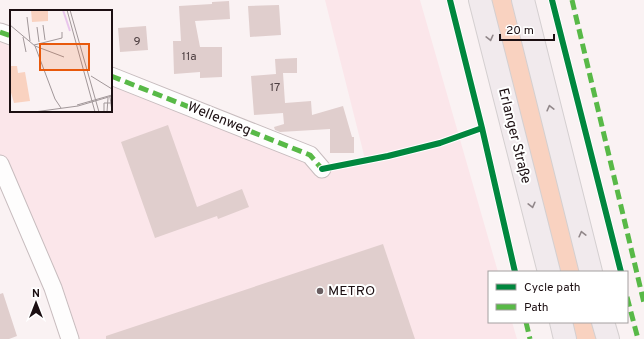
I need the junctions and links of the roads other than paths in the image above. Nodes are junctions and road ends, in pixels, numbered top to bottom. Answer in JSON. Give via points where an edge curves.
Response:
{"nodes":[{"id":1,"x":480,"y":0,"type":"edge"},
{"id":2,"x":523,"y":0,"type":"edge"},
{"id":3,"x":0,"y":32,"type":"edge"},
{"id":4,"x":10,"y":36,"type":"edge"},
{"id":5,"x":112,"y":76,"type":"edge"},
{"id":6,"x":0,"y":164,"type":"edge"},
{"id":7,"x":322,"y":170,"type":"dead end"},
{"id":8,"x":549,"y":271,"type":"edge"},
{"id":9,"x":591,"y":271,"type":"edge"},
{"id":10,"x":561,"y":323,"type":"edge"},
{"id":11,"x":603,"y":323,"type":"edge"},
{"id":12,"x":70,"y":339,"type":"edge"},
{"id":13,"x":565,"y":339,"type":"edge"},
{"id":14,"x":608,"y":339,"type":"edge"}],
"edges":[{"from":1,"to":8,"type":"main road","name":"Erlanger Straße","one_way":true},
{"from":9,"to":2,"type":"main road","one_way":true},
{"from":3,"to":4,"type":"street"},
{"from":5,"to":7,"type":"street","name":"Wellenweg","via":[[310,155]]},
{"from":6,"to":12,"type":"street","via":[[53,288]]},
{"from":10,"to":13,"type":"main road"},
{"from":11,"to":14,"type":"main road"}]}
